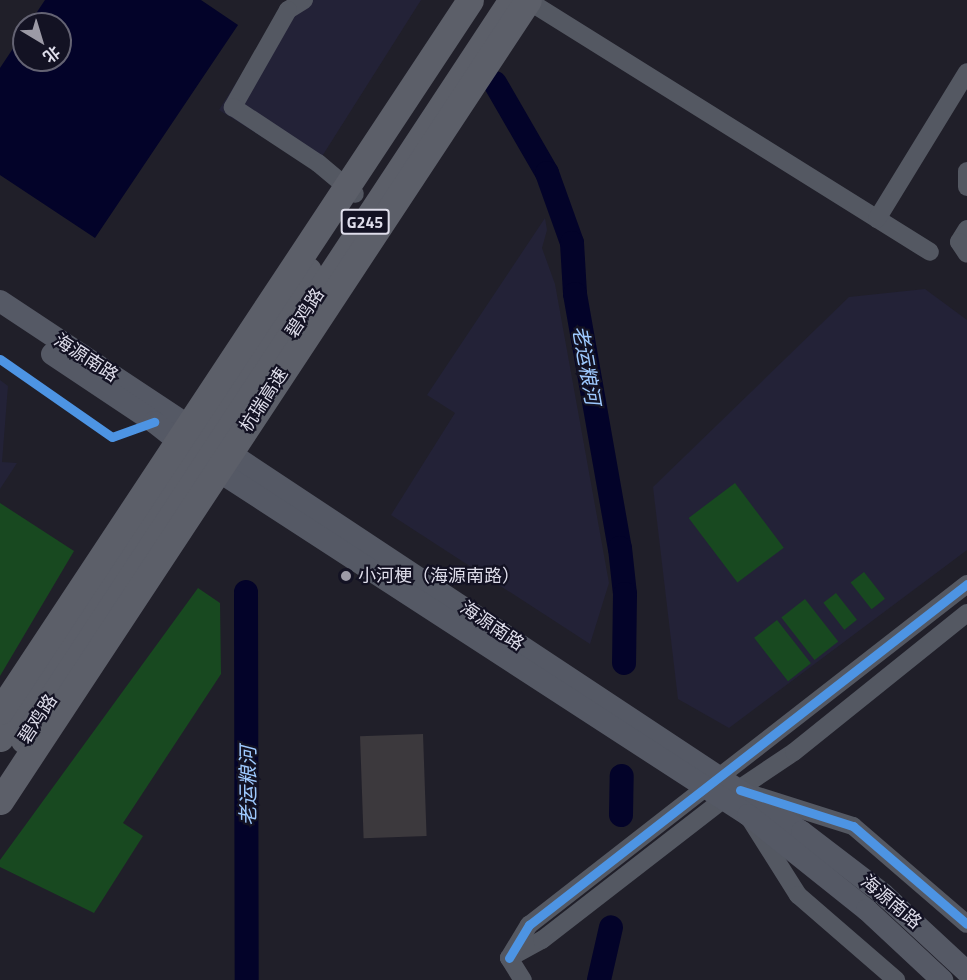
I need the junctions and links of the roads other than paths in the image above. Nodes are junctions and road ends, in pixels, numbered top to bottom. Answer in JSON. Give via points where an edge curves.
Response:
{"nodes":[{"id":1,"x":304,"y":0,"type":"edge"},
{"id":2,"x":470,"y":0,"type":"edge"},
{"id":3,"x":484,"y":0,"type":"edge"},
{"id":4,"x":512,"y":0,"type":"edge"},
{"id":5,"x":527,"y":0,"type":"edge"},
{"id":6,"x":967,"y":72,"type":"edge"},
{"id":7,"x":967,"y":171,"type":"edge"},
{"id":8,"x":967,"y":187,"type":"edge"},
{"id":9,"x":357,"y":195,"type":"junction"},
{"id":10,"x":877,"y":219,"type":"junction"},
{"id":11,"x":967,"y":229,"type":"edge"},
{"id":12,"x":930,"y":252,"type":"dead end"},
{"id":13,"x":967,"y":254,"type":"edge"},
{"id":14,"x":0,"y":301,"type":"edge"},
{"id":15,"x":0,"y":319,"type":"edge"},
{"id":16,"x":203,"y":448,"type":"junction"},
{"id":17,"x":967,"y":584,"type":"edge"},
{"id":18,"x":967,"y":613,"type":"edge"},
{"id":19,"x":0,"y":711,"type":"edge"},
{"id":20,"x":0,"y":738,"type":"edge"},
{"id":21,"x":0,"y":777,"type":"edge"},
{"id":22,"x":712,"y":781,"type":"junction"},
{"id":23,"x":732,"y":795,"type":"junction"},
{"id":24,"x":0,"y":801,"type":"edge"},
{"id":25,"x":748,"y":815,"type":"junction"},
{"id":26,"x":967,"y":924,"type":"edge"},
{"id":27,"x":509,"y":958,"type":"junction"},
{"id":28,"x":967,"y":972,"type":"edge"},
{"id":29,"x":523,"y":980,"type":"edge"},
{"id":30,"x":896,"y":980,"type":"edge"},
{"id":31,"x":942,"y":980,"type":"edge"}],
"edges":[{"from":1,"to":9,"type":"street","via":[[288,10],[233,106],[318,163]]},
{"from":2,"to":19,"type":"highway","bridge":true},
{"from":3,"to":9,"type":"highway","name":"碧鸡路","number":"G245"},
{"from":4,"to":16,"type":"highway","name":"碧鸡路","number":"G245"},
{"from":5,"to":10,"type":"street"},
{"from":5,"to":24,"type":"highway","name":"杭瑞高速","bridge":true},
{"from":6,"to":10,"type":"street"},
{"from":7,"to":8,"type":"street"},
{"from":9,"to":16,"type":"highway","name":"碧鸡路","number":"G245"},
{"from":10,"to":12,"type":"street"},
{"from":11,"to":13,"type":"street","via":[[959,242]]},
{"from":14,"to":16,"type":"main road","name":"海源南路"},
{"from":15,"to":16,"type":"main road","name":"海源南路","via":[[154,422]]},
{"from":16,"to":20,"type":"highway","name":"碧鸡路","number":"G245"},
{"from":16,"to":21,"type":"highway","name":"碧鸡路","number":"G245"},
{"from":16,"to":22,"type":"main road","name":"海源南路"},
{"from":17,"to":22,"type":"street"},
{"from":18,"to":23,"type":"street","via":[[877,688]]},
{"from":22,"to":23,"type":"main road","name":"海源南路"},
{"from":22,"to":27,"type":"street","via":[[529,925]]},
{"from":23,"to":25,"type":"main road","name":"海源南路"},
{"from":23,"to":26,"type":"street","via":[[853,826]]},
{"from":23,"to":27,"type":"street","via":[[542,940]]},
{"from":23,"to":28,"type":"main road","name":"海源南路","via":[[883,894]]},
{"from":25,"to":30,"type":"street","via":[[798,896]]},
{"from":25,"to":31,"type":"main road","name":"海源南路","via":[[867,910]]},
{"from":27,"to":29,"type":"street"}]}
